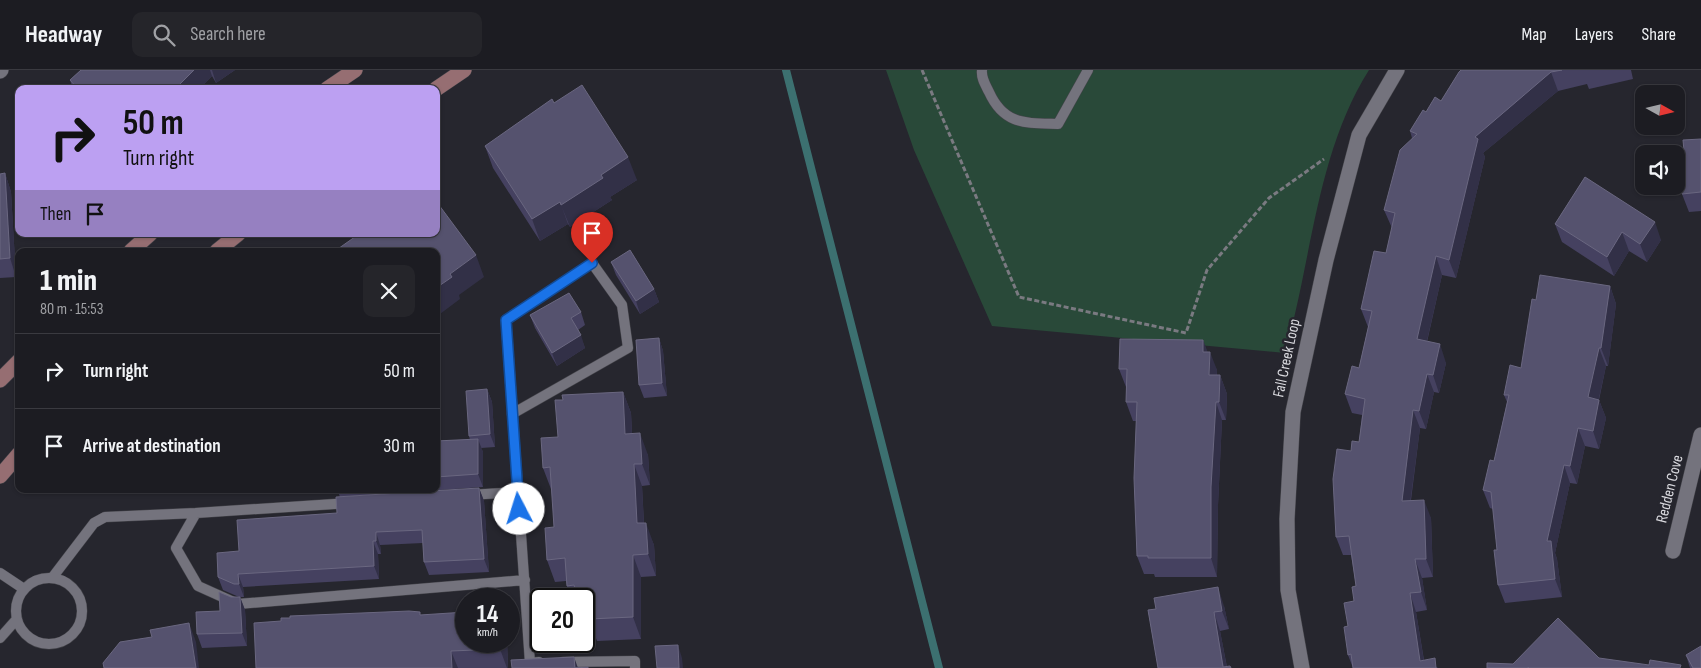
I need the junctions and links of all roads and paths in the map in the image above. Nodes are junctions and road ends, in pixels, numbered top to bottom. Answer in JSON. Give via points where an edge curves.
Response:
{"nodes":[{"id":1,"x":355,"y":70,"type":"edge"},
{"id":2,"x":464,"y":70,"type":"edge"},
{"id":3,"x":922,"y":70,"type":"edge"},
{"id":4,"x":982,"y":70,"type":"edge"},
{"id":5,"x":1088,"y":70,"type":"edge"},
{"id":6,"x":1397,"y":70,"type":"edge"},
{"id":7,"x":333,"y":85,"type":"edge"},
{"id":8,"x":440,"y":86,"type":"edge"},
{"id":9,"x":1324,"y":159,"type":"dead end"},
{"id":10,"x":147,"y":237,"type":"edge"},
{"id":11,"x":234,"y":237,"type":"edge"},
{"id":12,"x":134,"y":248,"type":"edge"},
{"id":13,"x":222,"y":248,"type":"edge"},
{"id":14,"x":15,"y":365,"type":"edge"},
{"id":15,"x":0,"y":380,"type":"edge"},
{"id":16,"x":512,"y":414,"type":"junction"},
{"id":17,"x":1701,"y":435,"type":"edge"},
{"id":18,"x":15,"y":459,"type":"edge"},
{"id":19,"x":0,"y":476,"type":"edge"},
{"id":20,"x":518,"y":492,"type":"junction"},
{"id":21,"x":459,"y":496,"type":"edge"},
{"id":22,"x":362,"y":502,"type":"edge"},
{"id":23,"x":196,"y":513,"type":"junction"},
{"id":24,"x":1673,"y":551,"type":"dead end"},
{"id":25,"x":0,"y":573,"type":"edge"},
{"id":26,"x":52,"y":578,"type":"junction"},
{"id":27,"x":525,"y":580,"type":"junction"},
{"id":28,"x":24,"y":589,"type":"junction"},
{"id":29,"x":16,"y":620,"type":"junction"},
{"id":30,"x":0,"y":638,"type":"edge"},
{"id":31,"x":635,"y":668,"type":"edge"},
{"id":32,"x":1302,"y":668,"type":"edge"}],
"edges":[{"from":1,"to":7,"type":"main road"},
{"from":2,"to":8,"type":"main road"},
{"from":3,"to":9,"type":"path","via":[[1019,297],[1186,332],[1207,270],[1269,198]]},
{"from":4,"to":5,"type":"lane","via":[[981,76],[996,107],[1021,123],[1058,124]]},
{"from":6,"to":32,"type":"street","name":"Fall Creek Loop","via":[[1359,135],[1326,260],[1293,412],[1287,519],[1288,590]]},
{"from":10,"to":12,"type":"main road"},
{"from":11,"to":13,"type":"main road"},
{"from":14,"to":15,"type":"main road"},
{"from":16,"to":16,"type":"lane","via":[[506,320],[592,263],[622,305],[628,348]]},
{"from":16,"to":20,"type":"lane"},
{"from":17,"to":24,"type":"street","name":"Redden Cove"},
{"from":18,"to":19,"type":"main road"},
{"from":20,"to":21,"type":"lane"},
{"from":20,"to":27,"type":"lane"},
{"from":22,"to":23,"type":"lane"},
{"from":23,"to":26,"type":"lane","via":[[105,517],[94,523]]},
{"from":23,"to":27,"type":"lane","via":[[176,548],[198,586],[238,604]]},
{"from":25,"to":28,"type":"lane"},
{"from":26,"to":28,"type":"lane","via":[[44,578]]},
{"from":26,"to":29,"type":"lane","via":[[71,586],[79,597],[82,615],[71,636],[55,644],[44,645],[29,638]]},
{"from":27,"to":31,"type":"lane","via":[[530,663],[635,660]]},
{"from":28,"to":29,"type":"lane","via":[[16,603]]},
{"from":29,"to":30,"type":"lane"}]}
